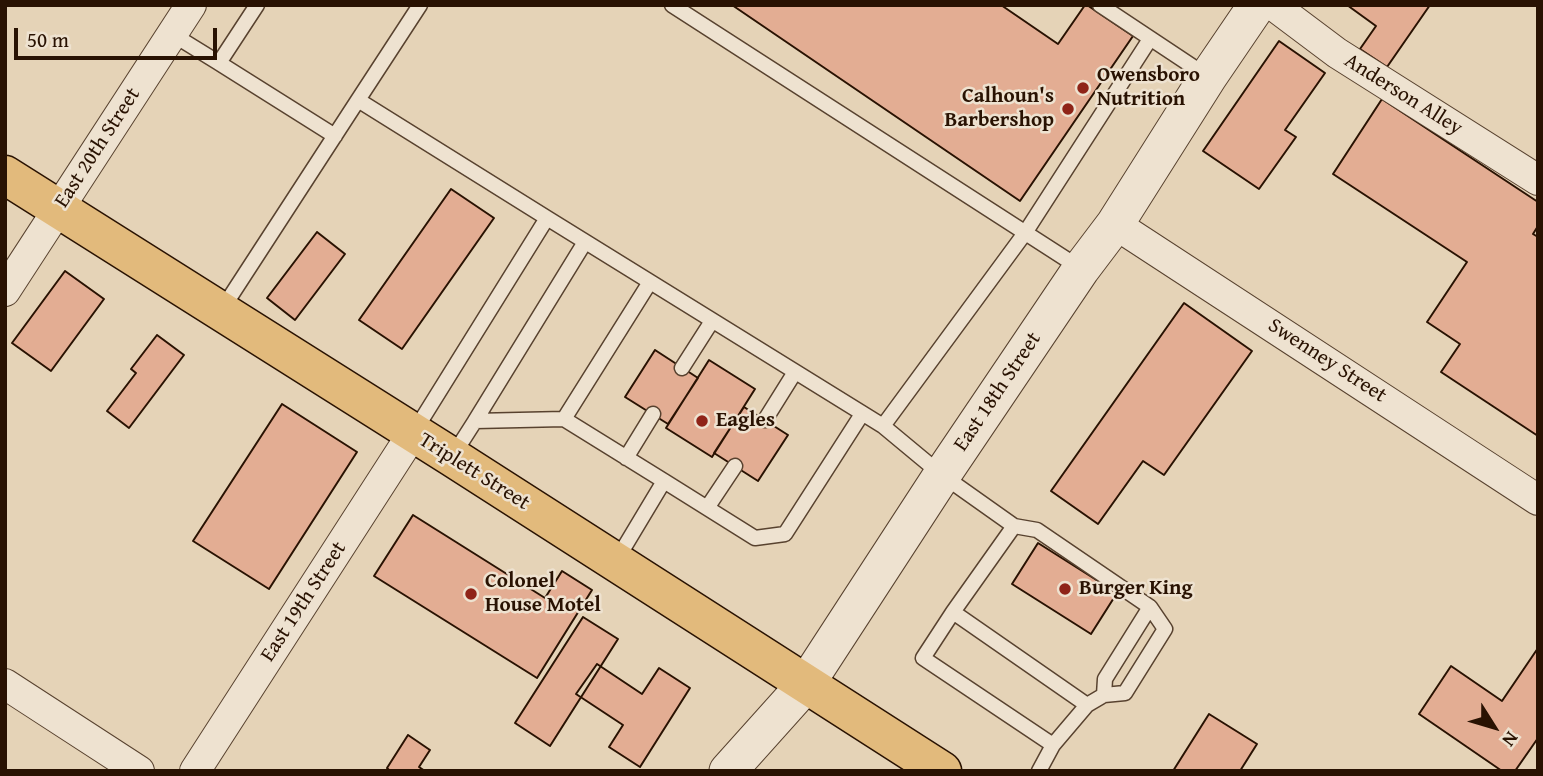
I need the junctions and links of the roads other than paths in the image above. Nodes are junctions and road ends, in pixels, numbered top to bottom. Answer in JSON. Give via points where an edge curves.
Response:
{"nodes":[{"id":1,"x":191,"y":5,"type":"edge"},
{"id":2,"x":257,"y":5,"type":"edge"},
{"id":3,"x":420,"y":5,"type":"edge"},
{"id":4,"x":672,"y":5,"type":"edge"},
{"id":5,"x":1100,"y":5,"type":"edge"},
{"id":6,"x":1253,"y":9,"type":"edge"},
{"id":7,"x":172,"y":33,"type":"junction"},
{"id":8,"x":1150,"y":39,"type":"junction"},
{"id":9,"x":219,"y":63,"type":"junction"},
{"id":10,"x":1208,"y":77,"type":"junction"},
{"id":11,"x":358,"y":100,"type":"junction"},
{"id":12,"x":335,"y":136,"type":"junction"},
{"id":13,"x":5,"y":175,"type":"edge"},
{"id":14,"x":1538,"y":180,"type":"edge"},
{"id":15,"x":59,"y":209,"type":"junction"},
{"id":16,"x":547,"y":218,"type":"junction"},
{"id":17,"x":1115,"y":224,"type":"junction"},
{"id":18,"x":1025,"y":233,"type":"junction"},
{"id":19,"x":585,"y":242,"type":"junction"},
{"id":20,"x":1081,"y":269,"type":"junction"},
{"id":21,"x":650,"y":282,"type":"junction"},
{"id":22,"x":5,"y":291,"type":"edge"},
{"id":23,"x":221,"y":312,"type":"junction"},
{"id":24,"x":712,"y":321,"type":"junction"},
{"id":25,"x":682,"y":368,"type":"dead end"},
{"id":26,"x":795,"y":372,"type":"junction"},
{"id":27,"x":653,"y":414,"type":"dead end"},
{"id":28,"x":863,"y":414,"type":"junction"},
{"id":29,"x":564,"y":419,"type":"junction"},
{"id":30,"x":765,"y":420,"type":"dead end"},
{"id":31,"x":475,"y":421,"type":"junction"},
{"id":32,"x":883,"y":426,"type":"junction"},
{"id":33,"x":413,"y":433,"type":"junction"},
{"id":34,"x":452,"y":457,"type":"junction"},
{"id":35,"x":626,"y":458,"type":"junction"},
{"id":36,"x":735,"y":466,"type":"dead end"},
{"id":37,"x":942,"y":475,"type":"junction"},
{"id":38,"x":664,"y":481,"type":"junction"},
{"id":39,"x":1538,"y":500,"type":"edge"},
{"id":40,"x":707,"y":508,"type":"junction"},
{"id":41,"x":1014,"y":526,"type":"junction"},
{"id":42,"x":615,"y":562,"type":"junction"},
{"id":43,"x":1150,"y":607,"type":"junction"},
{"id":44,"x":953,"y":612,"type":"junction"},
{"id":45,"x":5,"y":684,"type":"edge"},
{"id":46,"x":806,"y":684,"type":"junction"},
{"id":47,"x":1104,"y":695,"type":"junction"},
{"id":48,"x":1087,"y":705,"type":"junction"},
{"id":49,"x":1053,"y":745,"type":"junction"},
{"id":50,"x":139,"y":771,"type":"edge"},
{"id":51,"x":195,"y":771,"type":"edge"},
{"id":52,"x":728,"y":771,"type":"edge"},
{"id":53,"x":942,"y":771,"type":"edge"},
{"id":54,"x":1039,"y":771,"type":"edge"}],
"edges":[{"from":1,"to":7,"type":"street","name":"East 20th Street"},
{"from":2,"to":9,"type":"lane"},
{"from":3,"to":11,"type":"lane"},
{"from":4,"to":18,"type":"lane"},
{"from":5,"to":8,"type":"lane"},
{"from":6,"to":10,"type":"street","name":"East 18th Street"},
{"from":6,"to":14,"type":"street","name":"Anderson Alley","via":[[1337,53]]},
{"from":7,"to":9,"type":"lane"},
{"from":7,"to":15,"type":"street","name":"East 20th Street"},
{"from":8,"to":10,"type":"lane"},
{"from":8,"to":18,"type":"lane"},
{"from":9,"to":12,"type":"lane"},
{"from":10,"to":17,"type":"street","name":"East 18th Street"},
{"from":11,"to":12,"type":"lane"},
{"from":11,"to":16,"type":"lane"},
{"from":12,"to":23,"type":"lane"},
{"from":13,"to":15,"type":"main road","name":"Triplett Street"},
{"from":15,"to":22,"type":"street","name":"East 20th Street"},
{"from":15,"to":23,"type":"main road","name":"Triplett Street"},
{"from":16,"to":19,"type":"lane"},
{"from":16,"to":33,"type":"lane"},
{"from":17,"to":20,"type":"street","name":"East 18th Street"},
{"from":17,"to":39,"type":"street","name":"Swenney Street"},
{"from":18,"to":20,"type":"lane"},
{"from":18,"to":32,"type":"lane"},
{"from":19,"to":21,"type":"lane"},
{"from":19,"to":31,"type":"lane"},
{"from":20,"to":37,"type":"street","name":"East 18th Street"},
{"from":21,"to":24,"type":"lane"},
{"from":21,"to":29,"type":"lane"},
{"from":23,"to":33,"type":"main road","name":"Triplett Street"},
{"from":24,"to":25,"type":"lane"},
{"from":24,"to":26,"type":"lane"},
{"from":26,"to":28,"type":"lane"},
{"from":26,"to":30,"type":"lane"},
{"from":27,"to":35,"type":"lane"},
{"from":28,"to":32,"type":"lane"},
{"from":28,"to":40,"type":"lane","via":[[785,534],[755,538]]},
{"from":29,"to":31,"type":"lane"},
{"from":29,"to":35,"type":"lane"},
{"from":31,"to":34,"type":"lane"},
{"from":32,"to":37,"type":"lane"},
{"from":33,"to":34,"type":"main road","name":"Triplett Street"},
{"from":33,"to":51,"type":"street","name":"East 19th Street"},
{"from":34,"to":42,"type":"main road","name":"Triplett Street"},
{"from":35,"to":38,"type":"lane"},
{"from":36,"to":40,"type":"lane"},
{"from":37,"to":41,"type":"lane"},
{"from":37,"to":46,"type":"street","name":"East 18th Street"},
{"from":38,"to":40,"type":"lane"},
{"from":38,"to":42,"type":"lane"},
{"from":41,"to":43,"type":"lane","via":[[1037,530]]},
{"from":41,"to":44,"type":"lane"},
{"from":42,"to":46,"type":"main road","name":"Triplett Street"},
{"from":43,"to":47,"type":"lane","via":[[1105,679]]},
{"from":43,"to":47,"type":"lane","via":[[1165,629],[1125,693]]},
{"from":44,"to":48,"type":"lane"},
{"from":44,"to":49,"type":"lane","via":[[923,658]]},
{"from":45,"to":50,"type":"street"},
{"from":46,"to":52,"type":"street","name":"East 18th Street"},
{"from":46,"to":53,"type":"main road","name":"Triplett Street"},
{"from":47,"to":48,"type":"lane"},
{"from":48,"to":49,"type":"lane"},
{"from":49,"to":54,"type":"lane"}]}
